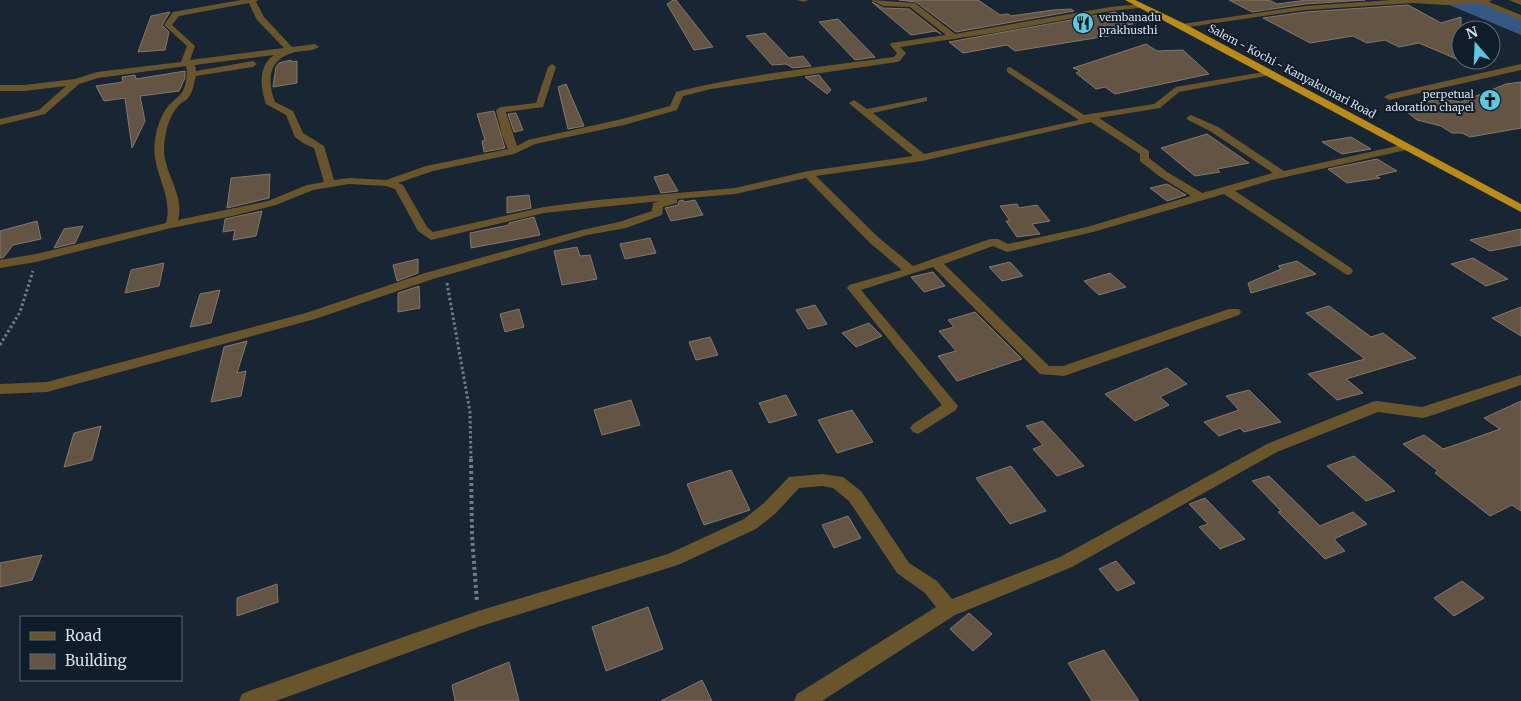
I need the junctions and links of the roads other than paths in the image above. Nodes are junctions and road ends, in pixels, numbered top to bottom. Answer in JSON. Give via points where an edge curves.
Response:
{"nodes":[{"id":1,"x":253,"y":0,"type":"edge"},
{"id":2,"x":875,"y":0,"type":"edge"},
{"id":3,"x":1129,"y":0,"type":"edge"},
{"id":4,"x":1481,"y":0,"type":"edge"},
{"id":5,"x":1513,"y":0,"type":"edge"},
{"id":6,"x":1410,"y":1,"type":"edge"},
{"id":7,"x":1521,"y":3,"type":"edge"},
{"id":8,"x":1140,"y":6,"type":"junction"},
{"id":9,"x":1521,"y":18,"type":"edge"},
{"id":10,"x":1182,"y":26,"type":"junction"},
{"id":11,"x":954,"y":37,"type":"junction"},
{"id":12,"x":315,"y":47,"type":"dead end"},
{"id":13,"x":290,"y":50,"type":"junction"},
{"id":14,"x":253,"y":64,"type":"dead end"},
{"id":15,"x":189,"y":67,"type":"junction"},
{"id":16,"x":552,"y":67,"type":"dead end"},
{"id":17,"x":1521,"y":67,"type":"edge"},
{"id":18,"x":1010,"y":70,"type":"dead end"},
{"id":19,"x":1266,"y":73,"type":"junction"},
{"id":20,"x":76,"y":82,"type":"junction"},
{"id":21,"x":0,"y":88,"type":"edge"},
{"id":22,"x":1389,"y":97,"type":"dead end"},
{"id":23,"x":924,"y":99,"type":"dead end"},
{"id":24,"x":854,"y":103,"type":"dead end"},
{"id":25,"x":865,"y":112,"type":"junction"},
{"id":26,"x":1086,"y":117,"type":"junction"},
{"id":27,"x":1191,"y":118,"type":"dead end"},
{"id":28,"x":0,"y":122,"type":"edge"},
{"id":29,"x":1406,"y":147,"type":"junction"},
{"id":30,"x":514,"y":151,"type":"junction"},
{"id":31,"x":922,"y":158,"type":"junction"},
{"id":32,"x":808,"y":174,"type":"junction"},
{"id":33,"x":1282,"y":174,"type":"junction"},
{"id":34,"x":387,"y":183,"type":"junction"},
{"id":35,"x":330,"y":184,"type":"junction"},
{"id":36,"x":1226,"y":190,"type":"junction"},
{"id":37,"x":706,"y":194,"type":"junction"},
{"id":38,"x":1200,"y":197,"type":"junction"},
{"id":39,"x":1521,"y":209,"type":"edge"},
{"id":40,"x":171,"y":225,"type":"junction"},
{"id":41,"x":936,"y":262,"type":"junction"},
{"id":42,"x":0,"y":264,"type":"edge"},
{"id":43,"x":911,"y":271,"type":"junction"},
{"id":44,"x":1347,"y":271,"type":"dead end"},
{"id":45,"x":1234,"y":312,"type":"dead end"},
{"id":46,"x":1521,"y":380,"type":"edge"},
{"id":47,"x":0,"y":389,"type":"edge"},
{"id":48,"x":918,"y":428,"type":"dead end"},
{"id":49,"x":949,"y":609,"type":"junction"},
{"id":50,"x":249,"y":701,"type":"edge"},
{"id":51,"x":804,"y":701,"type":"edge"}],
"edges":[{"from":1,"to":13,"type":"street","via":[[260,18]]},
{"from":1,"to":15,"type":"street","via":[[176,14],[168,25],[191,46]]},
{"from":2,"to":11,"type":"street","via":[[883,4],[912,5]]},
{"from":3,"to":8,"type":"highway","name":"Salem - Kochi - Kanyakumari Road"},
{"from":4,"to":6,"type":"street","via":[[1446,3]]},
{"from":4,"to":9,"type":"street"},
{"from":5,"to":7,"type":"street"},
{"from":6,"to":10,"type":"street","via":[[1287,10]]},
{"from":8,"to":10,"type":"highway","name":"Salem - Kochi - Kanyakumari Road"},
{"from":8,"to":11,"type":"street"},
{"from":10,"to":19,"type":"highway","name":"Salem - Kochi - Kanyakumari Road"},
{"from":11,"to":30,"type":"street","via":[[894,45],[902,53],[897,59],[778,75],[679,94],[674,108],[532,142]]},
{"from":12,"to":13,"type":"street"},
{"from":13,"to":15,"type":"street"},
{"from":13,"to":35,"type":"street","via":[[272,61],[266,73],[267,95],[271,104],[290,113],[294,130],[303,141],[320,146]]},
{"from":14,"to":15,"type":"street"},
{"from":15,"to":20,"type":"street","via":[[97,75]]},
{"from":15,"to":40,"type":"street","via":[[185,96],[176,101],[162,129],[159,153],[176,212]]},
{"from":16,"to":30,"type":"street","via":[[540,105],[502,110]]},
{"from":17,"to":22,"type":"street"},
{"from":18,"to":26,"type":"street"},
{"from":19,"to":26,"type":"street","via":[[1176,90],[1157,106]]},
{"from":19,"to":29,"type":"highway","name":"Salem - Kochi - Kanyakumari Road"},
{"from":20,"to":21,"type":"street"},
{"from":20,"to":28,"type":"street","via":[[42,112]]},
{"from":23,"to":25,"type":"street"},
{"from":24,"to":25,"type":"street"},
{"from":25,"to":31,"type":"street"},
{"from":26,"to":31,"type":"street","via":[[1087,121]]},
{"from":26,"to":38,"type":"street","via":[[1145,153],[1144,159]]},
{"from":27,"to":33,"type":"street","via":[[1214,129]]},
{"from":29,"to":33,"type":"street"},
{"from":29,"to":39,"type":"highway","name":"Salem - Kochi - Kanyakumari Road"},
{"from":30,"to":34,"type":"street","via":[[430,168]]},
{"from":31,"to":32,"type":"street"},
{"from":32,"to":37,"type":"street","via":[[735,191]]},
{"from":32,"to":43,"type":"street","via":[[874,240]]},
{"from":33,"to":36,"type":"street"},
{"from":34,"to":35,"type":"street","via":[[349,181]]},
{"from":34,"to":37,"type":"street","via":[[398,187],[422,229],[431,236],[544,210]]},
{"from":35,"to":40,"type":"street","via":[[272,203]]},
{"from":36,"to":38,"type":"street"},
{"from":36,"to":44,"type":"street"},
{"from":37,"to":47,"type":"street","via":[[657,205],[658,213],[638,221],[586,232],[445,272],[310,316],[47,386]]},
{"from":38,"to":41,"type":"street","via":[[1089,230],[1007,248],[994,242]]},
{"from":40,"to":42,"type":"street"},
{"from":41,"to":43,"type":"street"},
{"from":41,"to":45,"type":"street","via":[[1044,371],[1064,371]]},
{"from":43,"to":48,"type":"street","via":[[853,288],[951,406]]},
{"from":46,"to":49,"type":"street","via":[[1422,413],[1377,406],[1272,448],[1066,562]]},
{"from":49,"to":50,"type":"street","via":[[931,587],[903,568],[855,496],[836,482],[795,482],[750,524],[672,560],[478,620]]},
{"from":49,"to":51,"type":"street"}]}
